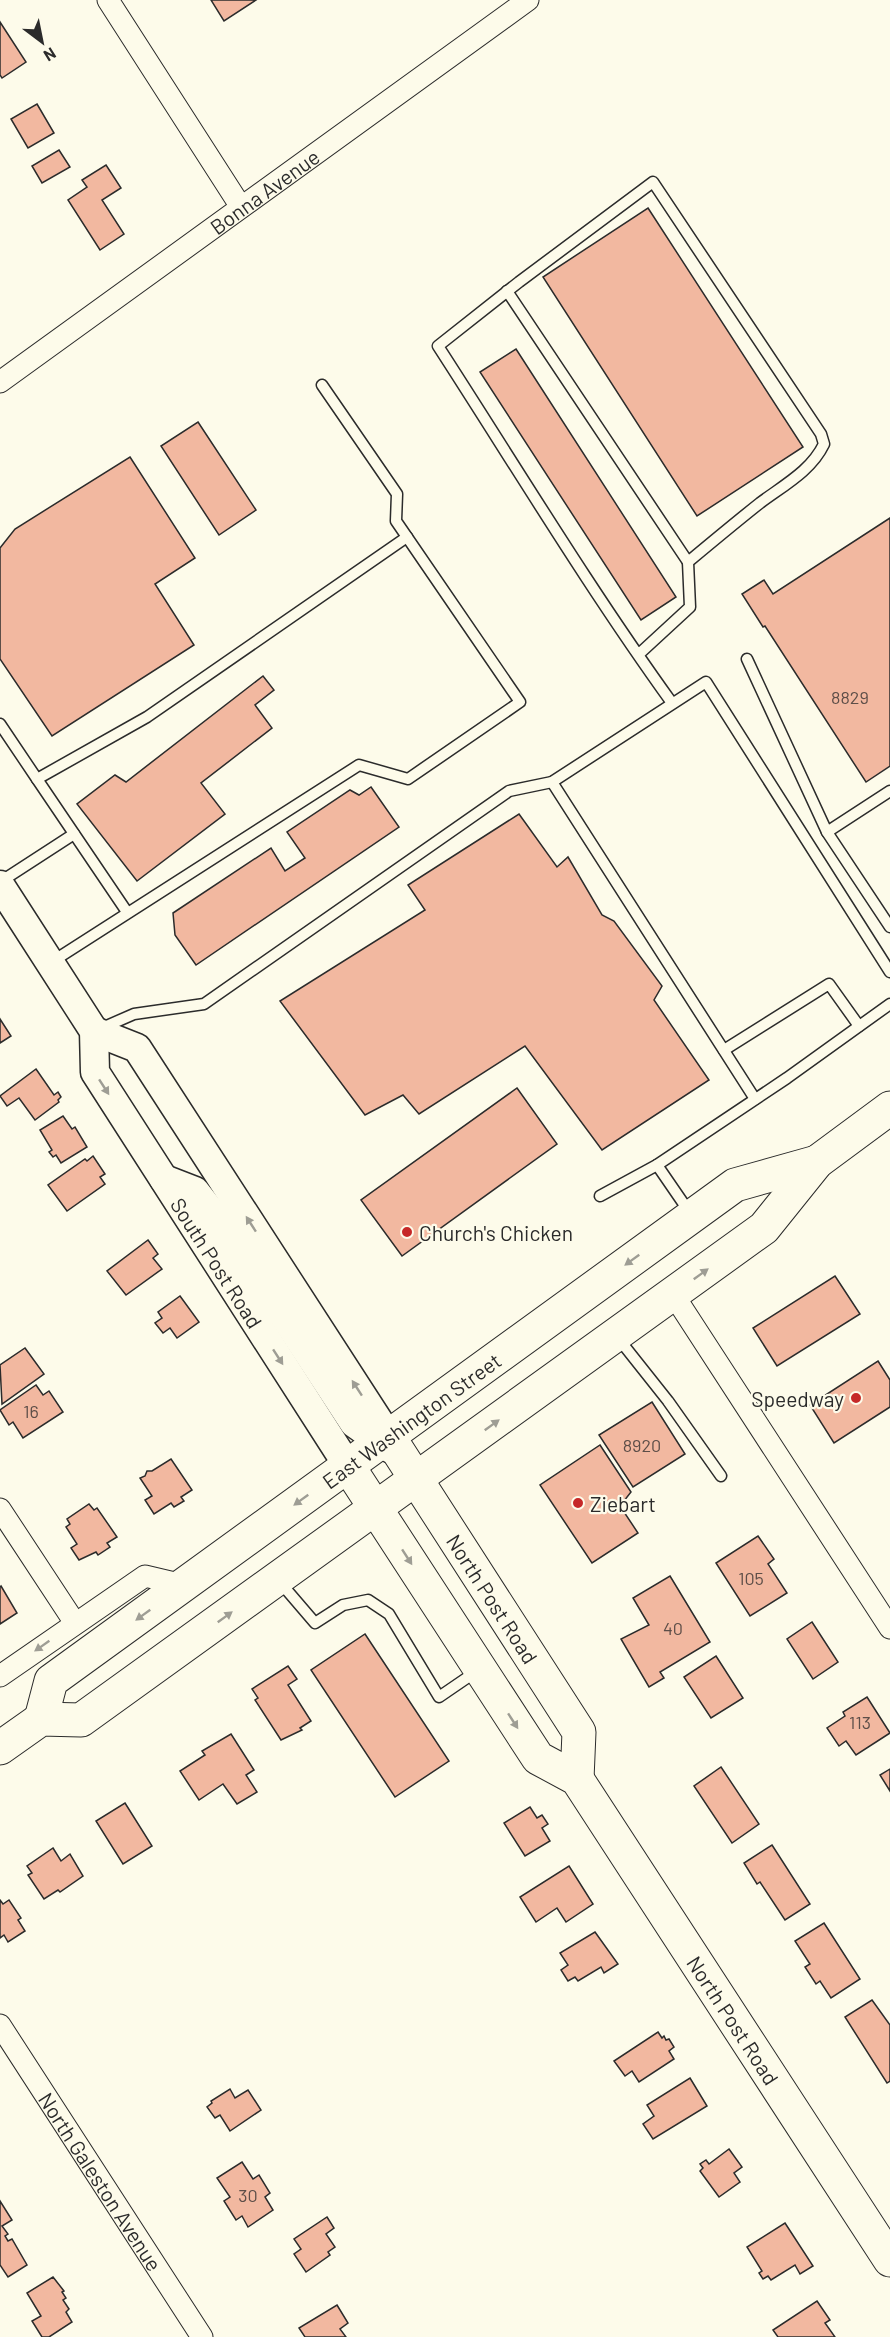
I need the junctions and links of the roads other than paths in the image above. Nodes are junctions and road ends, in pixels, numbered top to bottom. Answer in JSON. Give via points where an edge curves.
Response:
{"nodes":[{"id":1,"x":108,"y":0,"type":"edge"},
{"id":2,"x":528,"y":0,"type":"edge"},
{"id":3,"x":241,"y":207,"type":"junction"},
{"id":4,"x":507,"y":291,"type":"junction"},
{"id":5,"x":0,"y":382,"type":"edge"},
{"id":6,"x":322,"y":385,"type":"dead end"},
{"id":7,"x":407,"y":537,"type":"junction"},
{"id":8,"x":688,"y":562,"type":"junction"},
{"id":9,"x":639,"y":654,"type":"junction"},
{"id":10,"x":747,"y":659,"type":"dead end"},
{"id":11,"x":672,"y":704,"type":"junction"},
{"id":12,"x":0,"y":724,"type":"edge"},
{"id":13,"x":37,"y":779,"type":"junction"},
{"id":14,"x":552,"y":782,"type":"junction"},
{"id":15,"x":890,"y":791,"type":"edge"},
{"id":16,"x":827,"y":832,"type":"junction"},
{"id":17,"x":74,"y":834,"type":"junction"},
{"id":18,"x":0,"y":883,"type":"edge"},
{"id":19,"x":127,"y":912,"type":"junction"},
{"id":20,"x":890,"y":927,"type":"edge"},
{"id":21,"x":50,"y":963,"type":"junction"},
{"id":22,"x":890,"y":972,"type":"edge"},
{"id":23,"x":890,"y":1004,"type":"edge"},
{"id":24,"x":859,"y":1026,"type":"junction"},
{"id":25,"x":94,"y":1031,"type":"junction"},
{"id":26,"x":724,"y":1050,"type":"junction"},
{"id":27,"x":755,"y":1099,"type":"junction"},
{"id":28,"x":890,"y":1108,"type":"edge"},
{"id":29,"x":817,"y":1162,"type":"junction"},
{"id":30,"x":657,"y":1165,"type":"junction"},
{"id":31,"x":164,"y":1179,"type":"junction"},
{"id":32,"x":600,"y":1196,"type":"dead end"},
{"id":33,"x":692,"y":1216,"type":"junction"},
{"id":34,"x":673,"y":1294,"type":"junction"},
{"id":35,"x":616,"y":1335,"type":"junction"},
{"id":36,"x":397,"y":1453,"type":"junction"},
{"id":37,"x":721,"y":1476,"type":"dead end"},
{"id":38,"x":362,"y":1487,"type":"junction"},
{"id":39,"x":0,"y":1509,"type":"edge"},
{"id":40,"x":277,"y":1579,"type":"junction"},
{"id":41,"x":183,"y":1586,"type":"junction"},
{"id":42,"x":75,"y":1623,"type":"junction"},
{"id":43,"x":890,"y":1629,"type":"edge"},
{"id":44,"x":480,"y":1669,"type":"junction"},
{"id":45,"x":0,"y":1676,"type":"edge"},
{"id":46,"x":41,"y":1719,"type":"junction"},
{"id":47,"x":0,"y":1748,"type":"edge"},
{"id":48,"x":576,"y":1779,"type":"junction"},
{"id":49,"x":0,"y":2025,"type":"edge"},
{"id":50,"x":890,"y":2260,"type":"edge"},
{"id":51,"x":202,"y":2337,"type":"edge"}],
"edges":[{"from":1,"to":3,"type":"street"},
{"from":2,"to":3,"type":"street","name":"Bonna Avenue"},
{"from":3,"to":5,"type":"street","name":"Bonna Avenue"},
{"from":4,"to":8,"type":"lane"},
{"from":4,"to":8,"type":"lane","via":[[653,182],[824,444],[804,472]]},
{"from":4,"to":9,"type":"lane","via":[[438,346]]},
{"from":6,"to":7,"type":"lane","via":[[398,494],[396,521]]},
{"from":7,"to":13,"type":"lane","via":[[147,717]]},
{"from":7,"to":19,"type":"lane","via":[[520,702],[408,779],[360,765]]},
{"from":8,"to":9,"type":"lane","via":[[690,607]]},
{"from":9,"to":11,"type":"lane"},
{"from":10,"to":16,"type":"lane"},
{"from":11,"to":14,"type":"lane"},
{"from":11,"to":22,"type":"lane","via":[[706,681]]},
{"from":12,"to":13,"type":"lane"},
{"from":13,"to":17,"type":"lane"},
{"from":14,"to":25,"type":"lane","via":[[509,791],[204,1004],[134,1014]]},
{"from":14,"to":26,"type":"lane"},
{"from":15,"to":16,"type":"lane"},
{"from":16,"to":20,"type":"lane"},
{"from":17,"to":18,"type":"lane"},
{"from":17,"to":19,"type":"lane"},
{"from":18,"to":21,"type":"main road"},
{"from":19,"to":21,"type":"lane"},
{"from":21,"to":25,"type":"main road"},
{"from":23,"to":24,"type":"lane"},
{"from":24,"to":26,"type":"lane","via":[[829,984]]},
{"from":24,"to":27,"type":"lane"},
{"from":25,"to":31,"type":"main road","name":"South Post Road","one_way":true,"via":[[95,1072]]},
{"from":36,"to":25,"type":"main road","one_way":true,"via":[[137,1048]]},
{"from":26,"to":27,"type":"lane"},
{"from":27,"to":30,"type":"lane"},
{"from":28,"to":29,"type":"main road","name":"East Washington Street"},
{"from":29,"to":33,"type":"main road","name":"East Washington Street","via":[[735,1185]]},
{"from":34,"to":29,"type":"main road","name":"East Washington Street","one_way":true,"via":[[764,1228]]},
{"from":30,"to":32,"type":"lane"},
{"from":30,"to":33,"type":"lane"},
{"from":31,"to":36,"type":"main road","via":[[195,1191],[238,1246],[354,1423]]},
{"from":31,"to":38,"type":"main road","name":"South Post Road","one_way":true},
{"from":33,"to":36,"type":"main road","name":"East Washington Street","one_way":true},
{"from":34,"to":35,"type":"main road","name":"East Washington Street"},
{"from":34,"to":43,"type":"street"},
{"from":36,"to":35,"type":"main road","name":"East Washington Street","one_way":true,"via":[[445,1459]]},
{"from":35,"to":37,"type":"lane"},
{"from":36,"to":38,"type":"main road","name":"East Washington Street"},
{"from":36,"to":38,"type":"main road","name":"East Washington Street"},
{"from":36,"to":48,"type":"main road","name":"North Post Road","via":[[579,1732]]},
{"from":38,"to":40,"type":"main road","name":"East Washington Street"},
{"from":38,"to":41,"type":"main road","name":"East Washington Street","one_way":true},
{"from":38,"to":44,"type":"main road","name":"North Post Road","one_way":true},
{"from":39,"to":42,"type":"street"},
{"from":40,"to":44,"type":"lane","via":[[315,1623],[343,1605],[368,1600],[389,1614],[440,1697]]},
{"from":46,"to":40,"type":"main road","name":"East Washington Street","one_way":true,"via":[[81,1720]]},
{"from":41,"to":42,"type":"street","via":[[145,1576]]},
{"from":41,"to":46,"type":"main road","name":"East Washington Street","one_way":true,"via":[[51,1681]]},
{"from":42,"to":45,"type":"street","one_way":true},
{"from":44,"to":48,"type":"main road","name":"North Post Road","one_way":true,"via":[[537,1758]]},
{"from":46,"to":47,"type":"main road"},
{"from":48,"to":50,"type":"main road","name":"North Post Road"},
{"from":49,"to":51,"type":"street","name":"North Galeston Avenue"}]}
